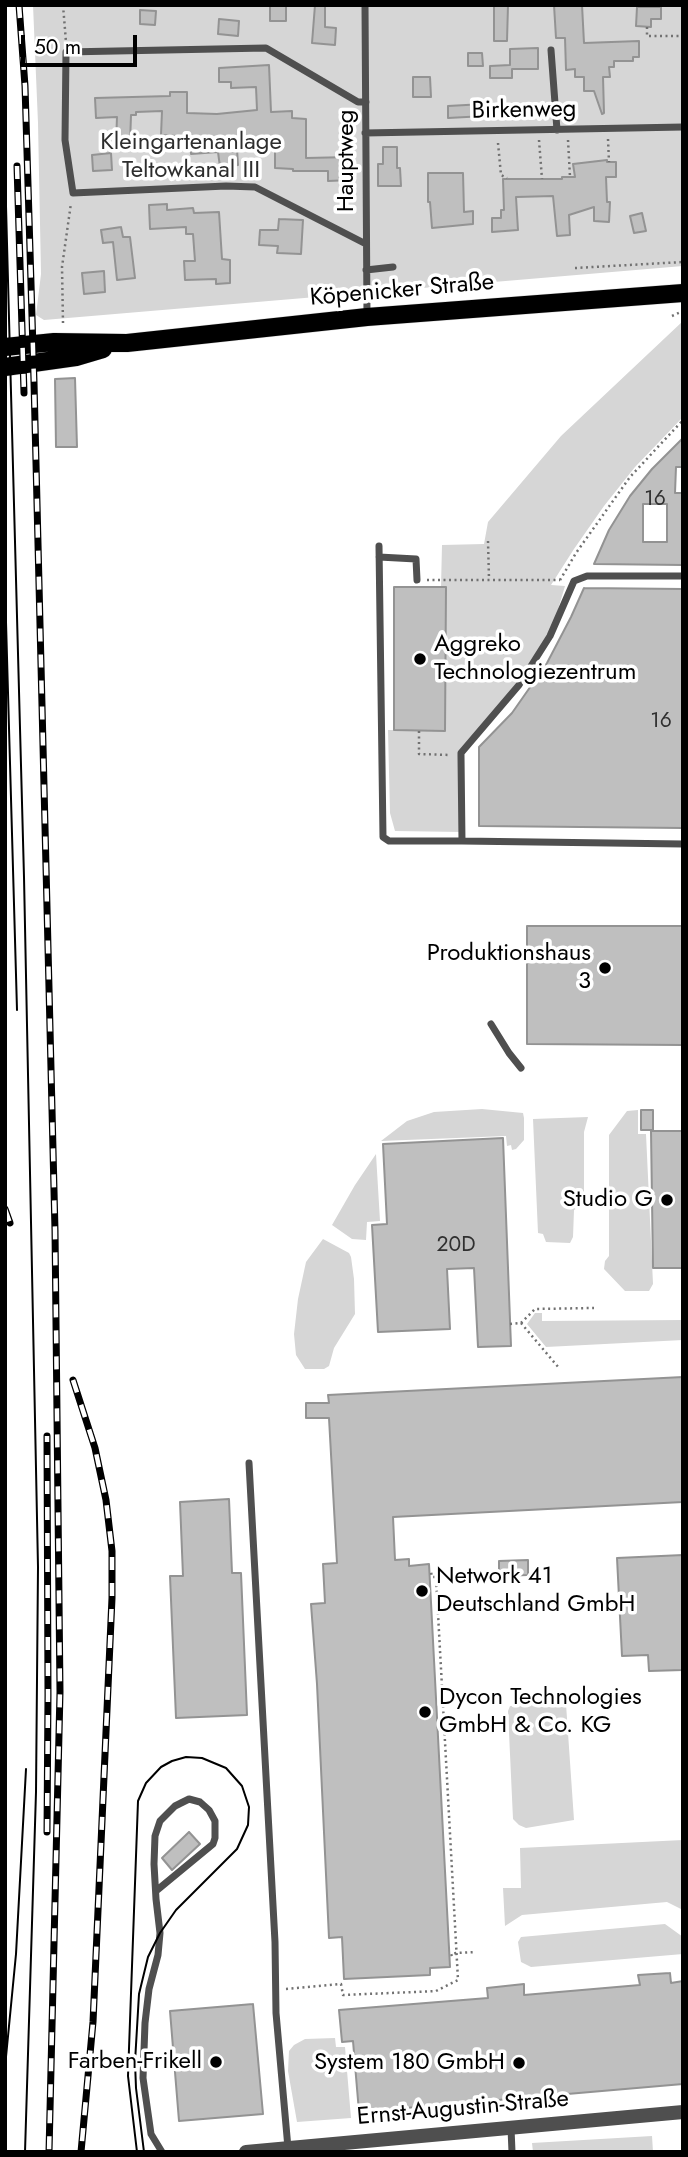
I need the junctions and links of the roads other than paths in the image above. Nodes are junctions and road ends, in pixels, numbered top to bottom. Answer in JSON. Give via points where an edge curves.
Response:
{"nodes":[{"id":1,"x":365,"y":5,"type":"edge"},
{"id":2,"x":551,"y":50,"type":"dead end"},
{"id":3,"x":366,"y":102,"type":"junction"},
{"id":4,"x":683,"y":127,"type":"edge"},
{"id":5,"x":562,"y":130,"type":"junction"},
{"id":6,"x":365,"y":133,"type":"junction"},
{"id":7,"x":366,"y":244,"type":"junction"},
{"id":8,"x":393,"y":267,"type":"dead end"},
{"id":9,"x":366,"y":270,"type":"junction"},
{"id":10,"x":683,"y":293,"type":"edge"},
{"id":11,"x":367,"y":317,"type":"junction"},
{"id":12,"x":127,"y":343,"type":"junction"},
{"id":13,"x":5,"y":347,"type":"edge"},
{"id":14,"x":5,"y":367,"type":"edge"},
{"id":15,"x":379,"y":546,"type":"dead end"},
{"id":16,"x":379,"y":556,"type":"junction"},
{"id":17,"x":683,"y":576,"type":"edge"},
{"id":18,"x":416,"y":580,"type":"road end"},
{"id":19,"x":462,"y":841,"type":"junction"},
{"id":20,"x":683,"y":844,"type":"edge"},
{"id":21,"x":491,"y":1024,"type":"dead end"},
{"id":22,"x":521,"y":1068,"type":"dead end"},
{"id":23,"x":249,"y":1463,"type":"dead end"},
{"id":24,"x":156,"y":1891,"type":"junction"},
{"id":25,"x":683,"y":2112,"type":"edge"},
{"id":26,"x":510,"y":2128,"type":"junction"},
{"id":27,"x":372,"y":2146,"type":"edge"},
{"id":28,"x":288,"y":2150,"type":"edge"},
{"id":29,"x":162,"y":2152,"type":"edge"},
{"id":30,"x":246,"y":2152,"type":"edge"},
{"id":31,"x":512,"y":2152,"type":"edge"}],
"edges":[{"from":1,"to":3,"type":"lane","name":"Hauptweg"},
{"from":2,"to":5,"type":"lane"},
{"from":3,"to":6,"type":"lane","name":"Hauptweg"},
{"from":3,"to":7,"type":"lane","via":[[358,102],[266,48],[66,52],[65,140],[73,193],[256,187]]},
{"from":4,"to":5,"type":"lane","name":"Birkenweg"},
{"from":5,"to":6,"type":"lane","name":"Birkenweg"},
{"from":6,"to":7,"type":"lane","name":"Hauptweg"},
{"from":7,"to":9,"type":"lane","name":"Hauptweg"},
{"from":8,"to":9,"type":"lane"},
{"from":9,"to":11,"type":"lane","name":"Hauptweg"},
{"from":10,"to":11,"type":"main road","name":"Köpenicker Straße"},
{"from":11,"to":12,"type":"main road","name":"Köpenicker Straße"},
{"from":12,"to":13,"type":"main road","name":"Köpenicker Straße"},
{"from":12,"to":14,"type":"main road","name":"Köpenicker Straße"},
{"from":15,"to":16,"type":"lane"},
{"from":16,"to":18,"type":"lane","via":[[416,559]]},
{"from":16,"to":19,"type":"lane","via":[[383,837],[389,841]]},
{"from":17,"to":19,"type":"lane","via":[[587,576],[574,580],[550,636],[519,685],[461,753]]},
{"from":19,"to":20,"type":"lane"},
{"from":21,"to":22,"type":"lane"},
{"from":23,"to":28,"type":"lane"},
{"from":24,"to":24,"type":"lane","via":[[213,1844],[215,1821],[200,1802],[189,1800],[175,1806],[160,1821],[155,1836]]},
{"from":24,"to":29,"type":"lane","via":[[160,1933],[147,2000],[144,2078],[151,2134]]},
{"from":25,"to":26,"type":"street","name":"Ernst-Augustin-Straße"},
{"from":26,"to":27,"type":"street","name":"Ernst-Augustin-Straße"},
{"from":26,"to":31,"type":"lane"},
{"from":27,"to":28,"type":"street","name":"Ernst-Augustin-Straße"},
{"from":28,"to":30,"type":"street","name":"Ernst-Augustin-Straße"}]}
